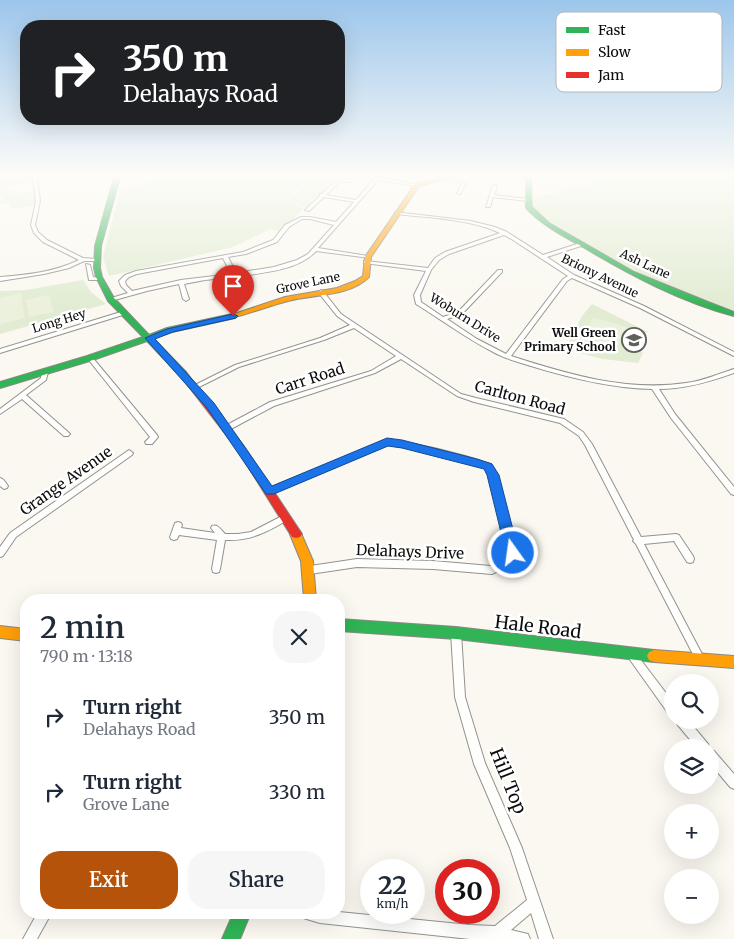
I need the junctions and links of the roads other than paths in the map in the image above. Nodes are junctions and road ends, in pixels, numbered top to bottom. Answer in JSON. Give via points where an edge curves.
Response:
{"nodes":[{"id":1,"x":33,"y":221,"type":"edge"},
{"id":2,"x":105,"y":221,"type":"edge"},
{"id":3,"x":296,"y":221,"type":"edge"},
{"id":4,"x":318,"y":221,"type":"edge"},
{"id":5,"x":341,"y":221,"type":"edge"},
{"id":6,"x":392,"y":221,"type":"edge"},
{"id":7,"x":461,"y":221,"type":"edge"},
{"id":8,"x":543,"y":221,"type":"edge"},
{"id":9,"x":338,"y":224,"type":"junction"},
{"id":10,"x":505,"y":233,"type":"junction"},
{"id":11,"x":582,"y":244,"type":"junction"},
{"id":12,"x":314,"y":249,"type":"junction"},
{"id":13,"x":225,"y":257,"type":"junction"},
{"id":14,"x":542,"y":257,"type":"junction"},
{"id":15,"x":82,"y":259,"type":"junction"},
{"id":16,"x":367,"y":259,"type":"junction"},
{"id":17,"x":94,"y":260,"type":"junction"},
{"id":18,"x":428,"y":270,"type":"junction"},
{"id":19,"x":500,"y":271,"type":"dead end"},
{"id":20,"x":234,"y":275,"type":"junction"},
{"id":21,"x":572,"y":276,"type":"junction"},
{"id":22,"x":0,"y":279,"type":"edge"},
{"id":23,"x":181,"y":282,"type":"junction"},
{"id":24,"x":321,"y":292,"type":"junction"},
{"id":25,"x":131,"y":293,"type":"junction"},
{"id":26,"x":111,"y":299,"type":"junction"},
{"id":27,"x":186,"y":300,"type":"dead end"},
{"id":28,"x":124,"y":312,"type":"junction"},
{"id":29,"x":734,"y":314,"type":"edge"},
{"id":30,"x":445,"y":318,"type":"junction"},
{"id":31,"x":353,"y":326,"type":"junction"},
{"id":32,"x":149,"y":338,"type":"junction"},
{"id":33,"x":0,"y":351,"type":"edge"},
{"id":34,"x":734,"y":354,"type":"edge"},
{"id":35,"x":400,"y":356,"type":"junction"},
{"id":36,"x":508,"y":356,"type":"junction"},
{"id":37,"x":90,"y":358,"type":"junction"},
{"id":38,"x":734,"y":370,"type":"edge"},
{"id":39,"x":45,"y":372,"type":"junction"},
{"id":40,"x":0,"y":385,"type":"edge"},
{"id":41,"x":195,"y":387,"type":"junction"},
{"id":42,"x":655,"y":389,"type":"junction"},
{"id":43,"x":23,"y":396,"type":"junction"},
{"id":44,"x":0,"y":412,"type":"edge"},
{"id":45,"x":227,"y":428,"type":"junction"},
{"id":46,"x":66,"y":434,"type":"dead end"},
{"id":47,"x":149,"y":442,"type":"dead end"},
{"id":48,"x":129,"y":453,"type":"dead end"},
{"id":49,"x":270,"y":491,"type":"junction"},
{"id":50,"x":734,"y":492,"type":"edge"},
{"id":51,"x":286,"y":517,"type":"junction"},
{"id":52,"x":215,"y":528,"type":"dead end"},
{"id":53,"x":176,"y":531,"type":"dead end"},
{"id":54,"x":222,"y":536,"type":"junction"},
{"id":55,"x":638,"y":541,"type":"junction"},
{"id":56,"x":0,"y":554,"type":"edge"},
{"id":57,"x":690,"y":559,"type":"dead end"},
{"id":58,"x":216,"y":569,"type":"dead end"},
{"id":59,"x":310,"y":570,"type":"junction"},
{"id":60,"x":310,"y":594,"type":"edge"},
{"id":61,"x":345,"y":625,"type":"edge"},
{"id":62,"x":0,"y":632,"type":"edge"},
{"id":63,"x":456,"y":633,"type":"junction"},
{"id":64,"x":20,"y":634,"type":"edge"},
{"id":65,"x":631,"y":654,"type":"junction"},
{"id":66,"x":700,"y":659,"type":"junction"},
{"id":67,"x":734,"y":662,"type":"edge"},
{"id":68,"x":664,"y":698,"type":"edge"},
{"id":69,"x":688,"y":729,"type":"edge"},
{"id":70,"x":697,"y":739,"type":"edge"},
{"id":71,"x":719,"y":766,"type":"edge"},
{"id":72,"x":734,"y":783,"type":"edge"},
{"id":73,"x":533,"y":903,"type":"junction"},
{"id":74,"x":42,"y":919,"type":"edge"},
{"id":75,"x":240,"y":919,"type":"edge"},
{"id":76,"x":340,"y":919,"type":"edge"},
{"id":77,"x":497,"y":933,"type":"junction"},
{"id":78,"x":30,"y":939,"type":"edge"},
{"id":79,"x":231,"y":939,"type":"edge"},
{"id":80,"x":523,"y":939,"type":"edge"},
{"id":81,"x":546,"y":939,"type":"edge"}],
"edges":[{"from":1,"to":15,"type":"street","via":[[34,231],[45,241]]},
{"from":2,"to":17,"type":"street"},
{"from":3,"to":13,"type":"street","via":[[275,240]]},
{"from":4,"to":9,"type":"street"},
{"from":5,"to":9,"type":"street"},
{"from":6,"to":16,"type":"street","name":"Grove Lane"},
{"from":7,"to":10,"type":"street","name":"Briony Avenue"},
{"from":8,"to":11,"type":"street","name":"Ash Lane"},
{"from":9,"to":12,"type":"street"},
{"from":10,"to":14,"type":"street","name":"Briony Avenue"},
{"from":10,"to":18,"type":"street","name":"Woburn Drive","via":[[447,253]]},
{"from":11,"to":14,"type":"street"},
{"from":11,"to":29,"type":"street","name":"Ash Lane","via":[[632,273]]},
{"from":12,"to":16,"type":"street"},
{"from":12,"to":20,"type":"street","via":[[310,255],[291,265]]},
{"from":13,"to":20,"type":"street"},
{"from":13,"to":25,"type":"street","via":[[127,276],[122,285]]},
{"from":14,"to":21,"type":"street","name":"Briony Avenue"},
{"from":15,"to":17,"type":"street"},
{"from":15,"to":22,"type":"street","via":[[50,271]]},
{"from":16,"to":18,"type":"street"},
{"from":16,"to":24,"type":"street","name":"Grove Lane","via":[[367,273],[363,280],[345,288]]},
{"from":17,"to":26,"type":"street","via":[[99,279]]},
{"from":18,"to":30,"type":"street","name":"Woburn Drive","via":[[416,295],[418,303]]},
{"from":19,"to":30,"type":"street","via":[[460,313]]},
{"from":20,"to":23,"type":"street"},
{"from":21,"to":34,"type":"street","name":"Briony Avenue"},
{"from":21,"to":36,"type":"street","via":[[565,280]]},
{"from":23,"to":25,"type":"street"},
{"from":23,"to":27,"type":"street"},
{"from":24,"to":31,"type":"street","name":"Carlton Road"},
{"from":24,"to":32,"type":"street","name":"Grove Lane"},
{"from":25,"to":26,"type":"street"},
{"from":26,"to":28,"type":"street"},
{"from":28,"to":32,"type":"street"},
{"from":28,"to":33,"type":"street","name":"Long Hey"},
{"from":30,"to":36,"type":"street","name":"Woburn Drive","via":[[483,344]]},
{"from":31,"to":35,"type":"street","name":"Carlton Road"},
{"from":31,"to":41,"type":"street","via":[[236,366]]},
{"from":32,"to":37,"type":"street","name":"Grove Lane"},
{"from":32,"to":41,"type":"street"},
{"from":35,"to":45,"type":"street","name":"Carr Road","via":[[373,372],[272,404]]},
{"from":35,"to":55,"type":"street","name":"Carlton Road","via":[[460,395],[555,419],[572,427],[588,444]]},
{"from":36,"to":42,"type":"street","name":"Woburn Drive","via":[[606,383]]},
{"from":37,"to":39,"type":"street","name":"Grove Lane"},
{"from":37,"to":47,"type":"street","via":[[154,438]]},
{"from":38,"to":42,"type":"street","name":"Woburn Drive","via":[[709,381]]},
{"from":39,"to":40,"type":"street","name":"Grove Lane"},
{"from":39,"to":43,"type":"street","via":[[44,379]]},
{"from":41,"to":45,"type":"street"},
{"from":42,"to":50,"type":"street"},
{"from":43,"to":44,"type":"street"},
{"from":43,"to":46,"type":"street"},
{"from":45,"to":49,"type":"street"},
{"from":48,"to":56,"type":"street","name":"Grange Avenue","via":[[13,535]]},
{"from":49,"to":51,"type":"street"},
{"from":49,"to":59,"type":"street","name":"Delahays Drive","via":[[387,442],[473,461],[488,466],[493,475],[513,553],[505,563],[492,570],[357,563]]},
{"from":51,"to":54,"type":"street","via":[[248,536]]},
{"from":51,"to":59,"type":"street"},
{"from":52,"to":54,"type":"street"},
{"from":53,"to":54,"type":"street"},
{"from":54,"to":58,"type":"street"},
{"from":55,"to":57,"type":"street","via":[[676,538]]},
{"from":55,"to":66,"type":"street","name":"Carlton Road"},
{"from":59,"to":60,"type":"street"},
{"from":61,"to":63,"type":"street","name":"Hale Road"},
{"from":62,"to":64,"type":"street"},
{"from":63,"to":65,"type":"street","name":"Hale Road"},
{"from":63,"to":73,"type":"street","name":"Hill Top","via":[[460,697],[480,764],[516,848]]},
{"from":65,"to":66,"type":"street","name":"Hale Road"},
{"from":65,"to":68,"type":"street"},
{"from":66,"to":67,"type":"street","name":"Hale Road"},
{"from":69,"to":70,"type":"street"},
{"from":71,"to":72,"type":"street"},
{"from":73,"to":77,"type":"street"},
{"from":73,"to":81,"type":"street","name":"Hill Top"},
{"from":74,"to":78,"type":"street"},
{"from":75,"to":79,"type":"street"},
{"from":76,"to":77,"type":"street"},
{"from":77,"to":80,"type":"street"}]}
